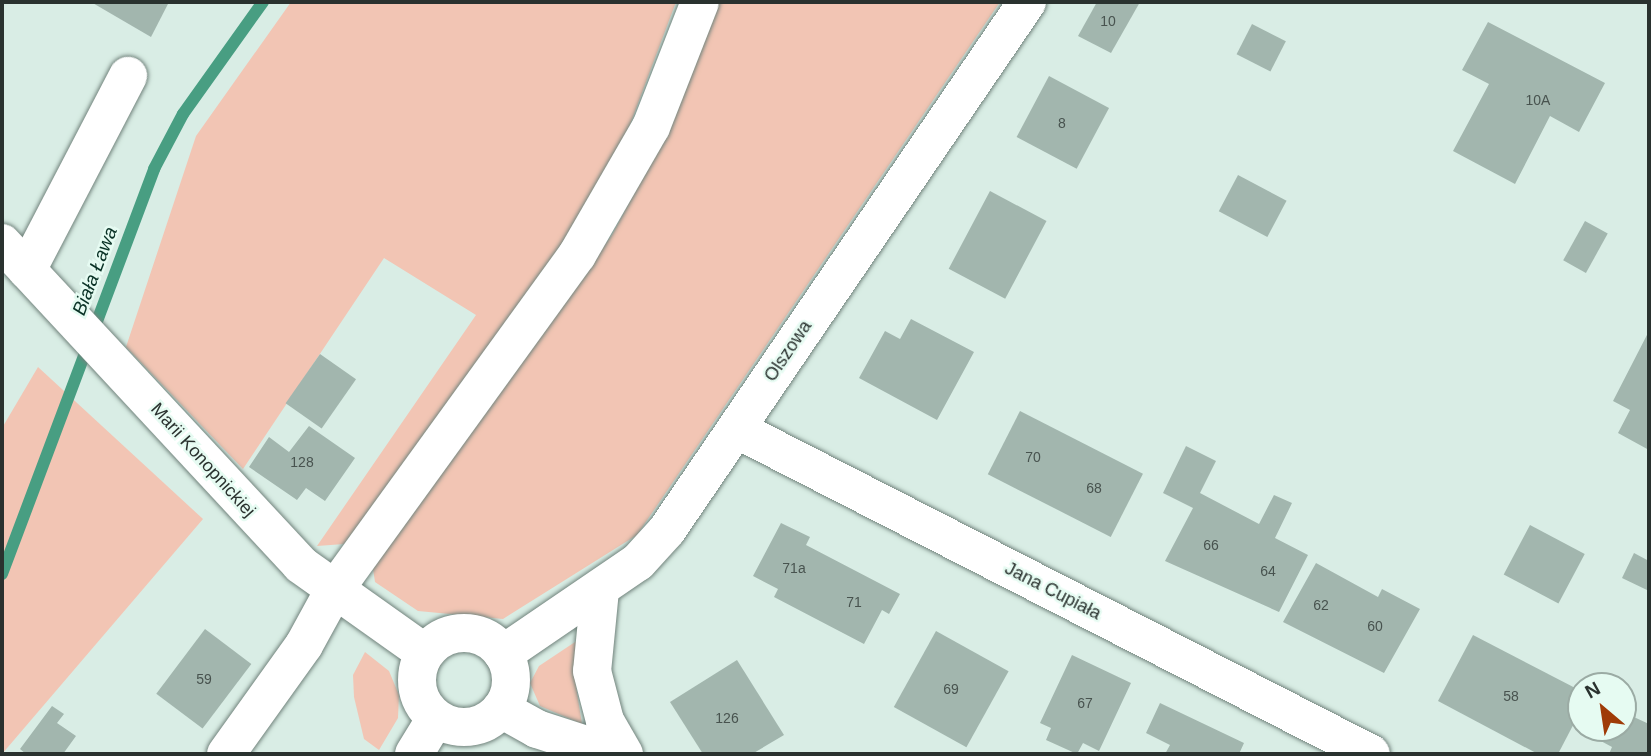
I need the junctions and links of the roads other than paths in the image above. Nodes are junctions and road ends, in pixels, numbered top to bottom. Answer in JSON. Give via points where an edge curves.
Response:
{"nodes":[{"id":1,"x":700,"y":2,"type":"edge"},
{"id":2,"x":1027,"y":2,"type":"edge"},
{"id":3,"x":128,"y":76,"type":"dead end"},
{"id":4,"x":14,"y":256,"type":"edge"},
{"id":5,"x":736,"y":429,"type":"junction"},
{"id":6,"x":600,"y":590,"type":"junction"},
{"id":7,"x":333,"y":592,"type":"junction"},
{"id":8,"x":425,"y":653,"type":"junction"},
{"id":9,"x":503,"y":654,"type":"junction"},
{"id":10,"x":501,"y":709,"type":"junction"},
{"id":11,"x":436,"y":718,"type":"junction"},
{"id":12,"x":226,"y":754,"type":"edge"},
{"id":13,"x":414,"y":754,"type":"edge"},
{"id":14,"x":614,"y":754,"type":"edge"},
{"id":15,"x":624,"y":754,"type":"edge"},
{"id":16,"x":1371,"y":754,"type":"edge"}],
"edges":[{"from":1,"to":7,"type":"street","via":[[619,189],[507,357]]},
{"from":2,"to":5,"type":"street","name":"Olszowa"},
{"from":3,"to":4,"type":"street"},
{"from":4,"to":7,"type":"street","name":"Marii Konopnickiej","via":[[273,537]]},
{"from":5,"to":6,"type":"street","name":"Olszowa","via":[[667,530],[638,562]]},
{"from":5,"to":16,"type":"street","name":"Jana Cupiała"},
{"from":6,"to":9,"type":"street","name":"Olszowa"},
{"from":6,"to":15,"type":"street","via":[[592,671],[605,721]]},
{"from":7,"to":8,"type":"street","name":"Marii Konopnickiej"},
{"from":7,"to":12,"type":"street","via":[[304,645]]},
{"from":8,"to":9,"type":"street","via":[[449,635],[465,633],[480,636]]},
{"from":8,"to":11,"type":"street","via":[[417,688]]},
{"from":9,"to":10,"type":"street","via":[[511,682]]},
{"from":10,"to":11,"type":"street","via":[[463,727]]},
{"from":10,"to":14,"type":"street","via":[[537,729]]},
{"from":11,"to":13,"type":"street"}]}
